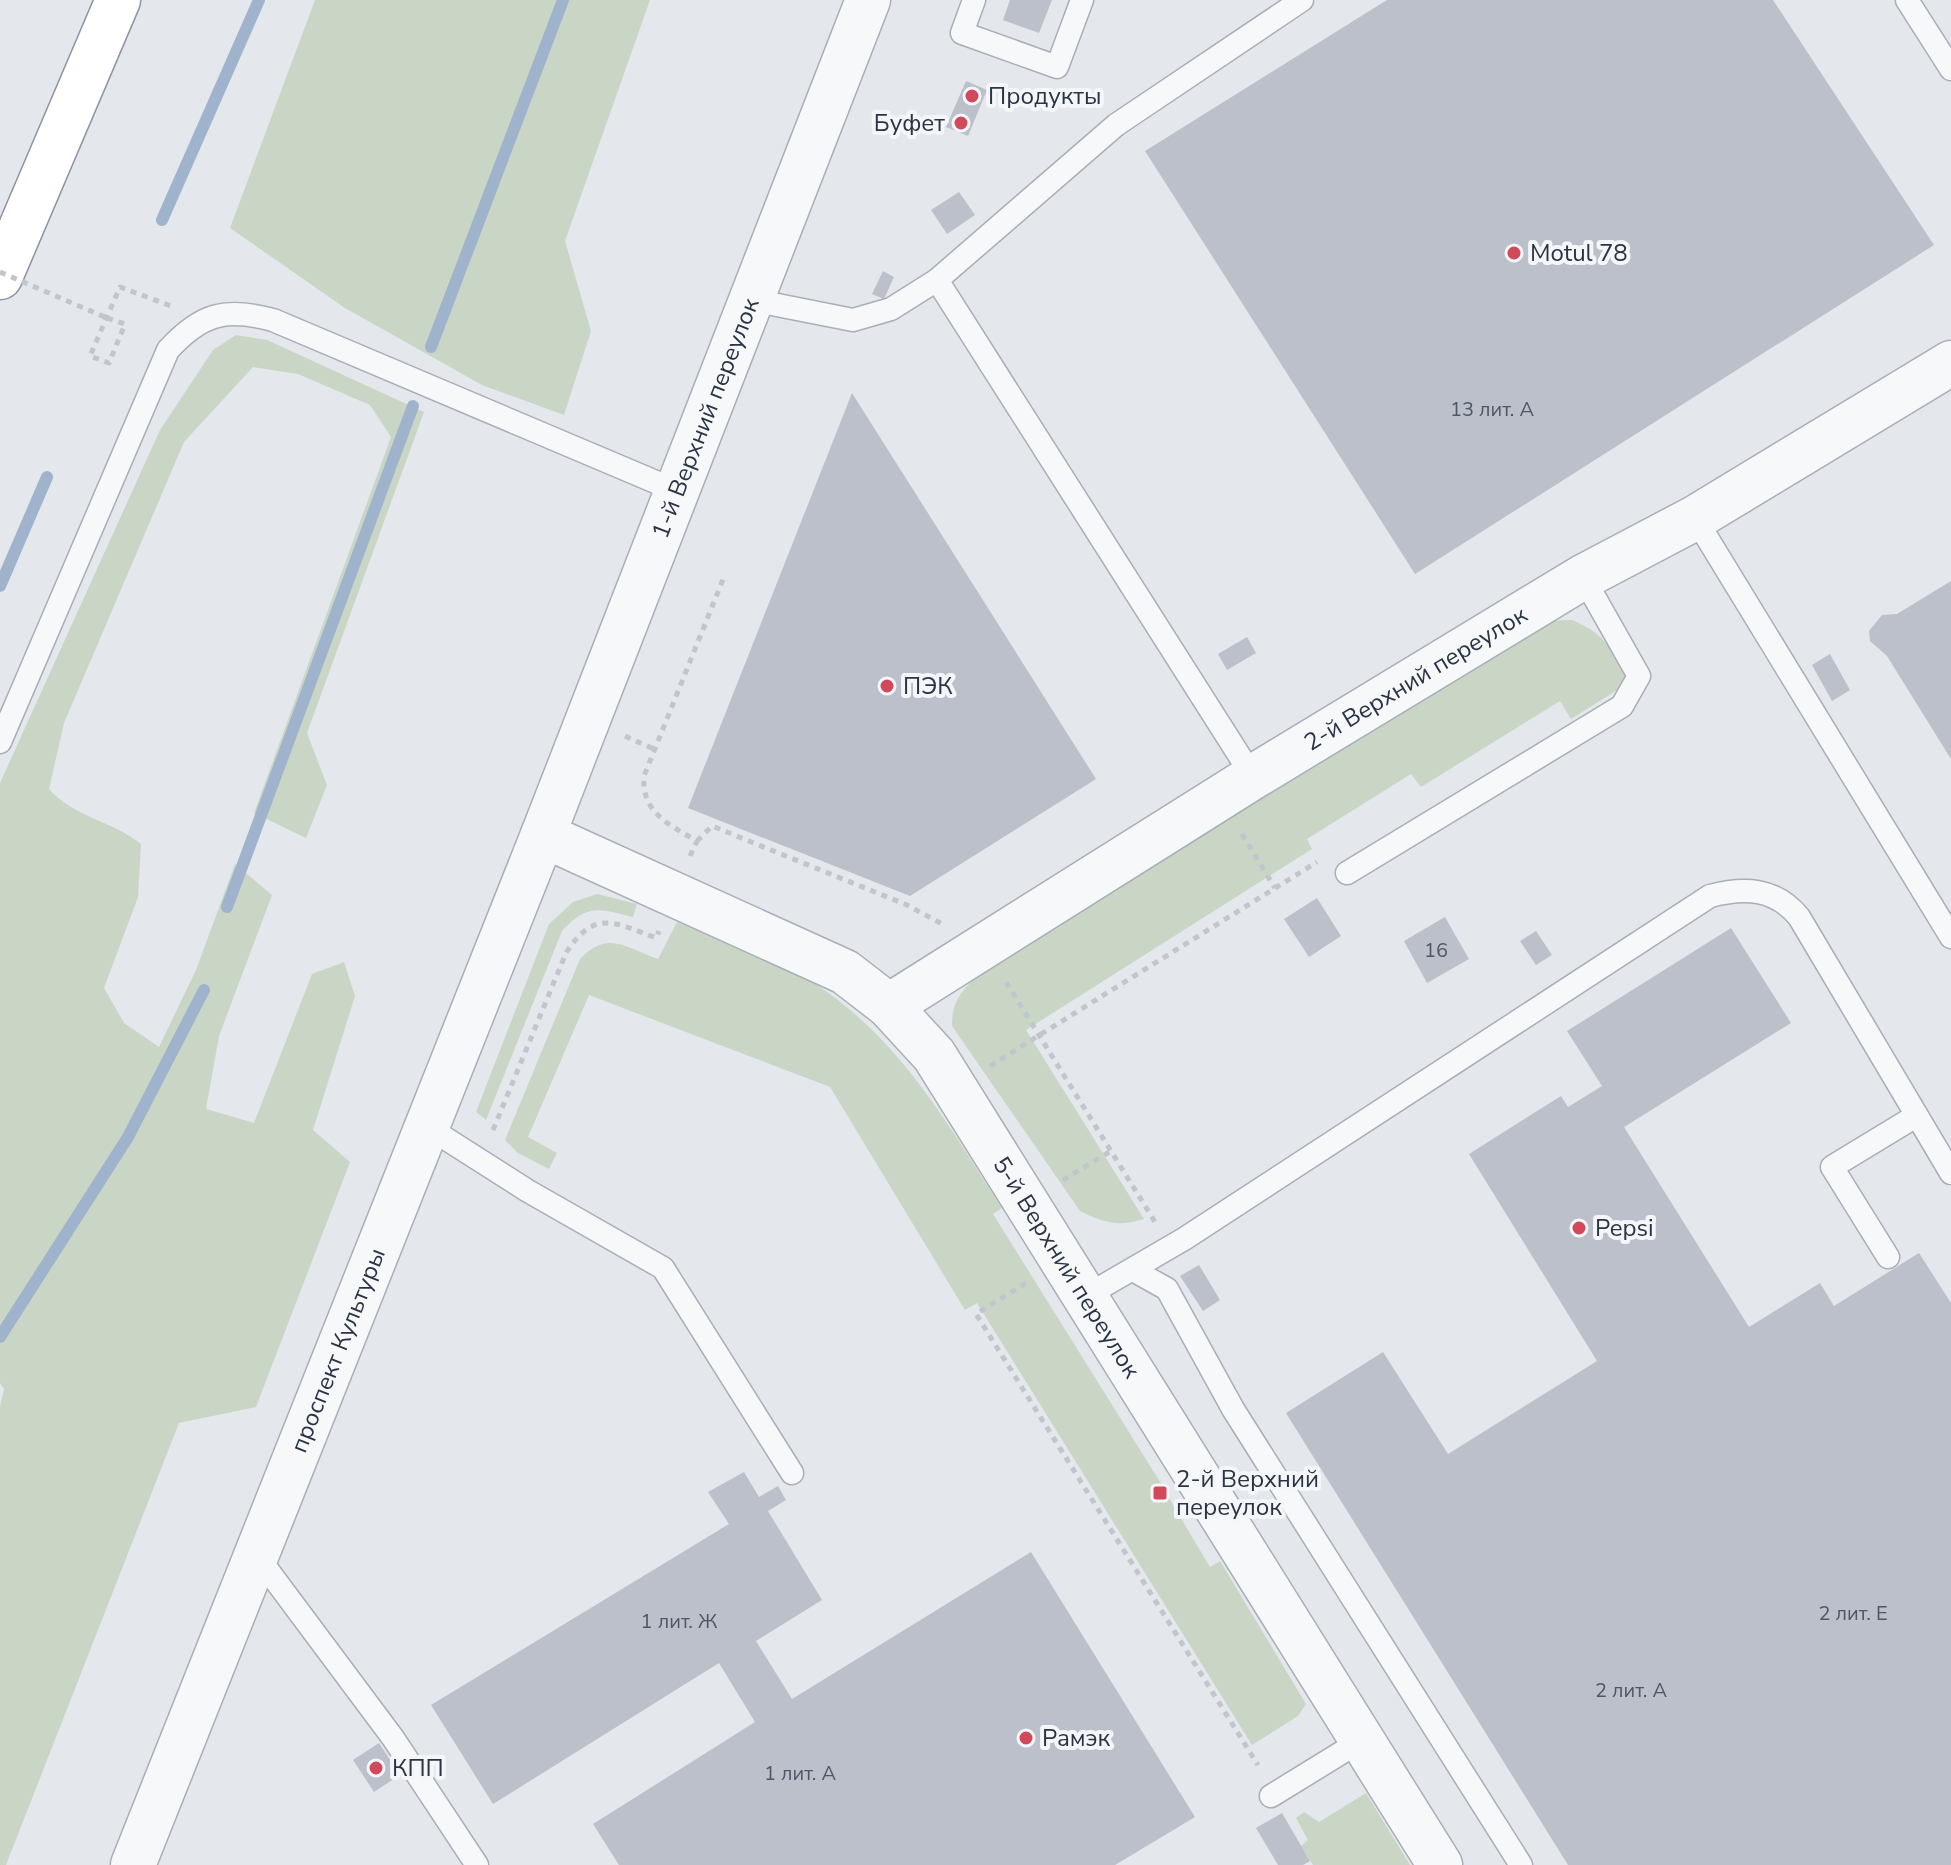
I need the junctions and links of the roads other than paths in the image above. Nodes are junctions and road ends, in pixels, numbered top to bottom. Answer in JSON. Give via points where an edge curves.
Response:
{"nodes":[{"id":1,"x":118,"y":0,"type":"edge"},
{"id":2,"x":868,"y":0,"type":"edge"},
{"id":3,"x":974,"y":0,"type":"edge"},
{"id":4,"x":1082,"y":0,"type":"edge"},
{"id":5,"x":1302,"y":0,"type":"edge"},
{"id":6,"x":1907,"y":0,"type":"edge"},
{"id":7,"x":1951,"y":69,"type":"edge"},
{"id":8,"x":0,"y":274,"type":"edge"},
{"id":9,"x":937,"y":280,"type":"junction"},
{"id":10,"x":752,"y":300,"type":"junction"},
{"id":11,"x":1951,"y":363,"type":"edge"},
{"id":12,"x":677,"y":491,"type":"junction"},
{"id":13,"x":1695,"y":518,"type":"junction"},
{"id":14,"x":1583,"y":577,"type":"junction"},
{"id":15,"x":0,"y":742,"type":"edge"},
{"id":16,"x":1236,"y":787,"type":"junction"},
{"id":17,"x":543,"y":835,"type":"junction"},
{"id":18,"x":1347,"y":873,"type":"road end"},
{"id":19,"x":1951,"y":937,"type":"edge"},
{"id":20,"x":889,"y":1006,"type":"junction"},
{"id":21,"x":1916,"y":1116,"type":"junction"},
{"id":22,"x":426,"y":1126,"type":"junction"},
{"id":23,"x":1951,"y":1173,"type":"edge"},
{"id":24,"x":1888,"y":1257,"type":"dead end"},
{"id":25,"x":1133,"y":1270,"type":"junction"},
{"id":26,"x":1086,"y":1296,"type":"junction"},
{"id":27,"x":792,"y":1473,"type":"dead end"},
{"id":28,"x":258,"y":1557,"type":"junction"},
{"id":29,"x":1362,"y":1740,"type":"junction"},
{"id":30,"x":1273,"y":1795,"type":"road end"},
{"id":31,"x":133,"y":1865,"type":"edge"},
{"id":32,"x":477,"y":1865,"type":"edge"},
{"id":33,"x":1440,"y":1865,"type":"edge"},
{"id":34,"x":1521,"y":1865,"type":"edge"}],
"edges":[{"from":1,"to":8,"type":"highway"},
{"from":2,"to":10,"type":"street","name":"1-й Верхний переулок"},
{"from":3,"to":4,"type":"lane","via":[[962,33],[1057,67]]},
{"from":5,"to":9,"type":"lane","via":[[1116,125]]},
{"from":6,"to":7,"type":"lane"},
{"from":9,"to":10,"type":"lane","via":[[891,309],[853,320]]},
{"from":9,"to":16,"type":"lane"},
{"from":10,"to":12,"type":"street","name":"1-й Верхний переулок"},
{"from":11,"to":13,"type":"street","name":"2-й Верхний переулок"},
{"from":12,"to":15,"type":"lane","via":[[273,320],[242,312],[204,319],[168,350]]},
{"from":12,"to":17,"type":"street","name":"1-й Верхний переулок"},
{"from":13,"to":14,"type":"street","name":"2-й Верхний переулок"},
{"from":13,"to":19,"type":"lane"},
{"from":14,"to":16,"type":"street","name":"2-й Верхний переулок"},
{"from":14,"to":18,"type":"lane","via":[[1639,676],[1632,694],[1622,706]]},
{"from":16,"to":20,"type":"street","name":"2-й Верхний переулок"},
{"from":17,"to":20,"type":"street","name":"5-й Верхний переулок","via":[[845,972]]},
{"from":17,"to":22,"type":"street","name":"проспект Культуры"},
{"from":20,"to":26,"type":"street","name":"5-й Верхний переулок","via":[[934,1055]]},
{"from":21,"to":23,"type":"lane"},
{"from":21,"to":24,"type":"lane","via":[[1832,1167]]},
{"from":21,"to":25,"type":"lane","via":[[1799,917],[1771,894],[1729,891],[1710,896]]},
{"from":22,"to":27,"type":"lane","via":[[663,1268]]},
{"from":22,"to":28,"type":"street","name":"проспект Культуры"},
{"from":25,"to":26,"type":"lane"},
{"from":25,"to":34,"type":"lane","via":[[1167,1289],[1233,1409]]},
{"from":26,"to":29,"type":"street","name":"5-й Верхний переулок"},
{"from":28,"to":31,"type":"street","name":"проспект Культуры"},
{"from":28,"to":32,"type":"lane","via":[[393,1738]]},
{"from":29,"to":30,"type":"lane"},
{"from":29,"to":33,"type":"street","name":"5-й Верхний переулок"}]}
